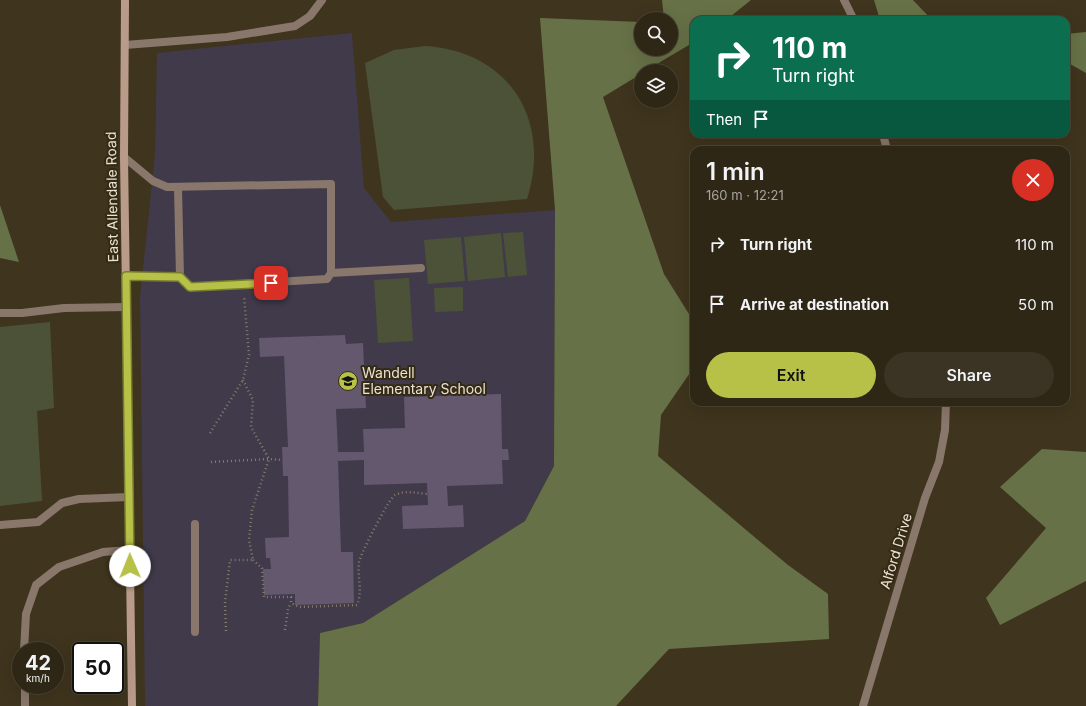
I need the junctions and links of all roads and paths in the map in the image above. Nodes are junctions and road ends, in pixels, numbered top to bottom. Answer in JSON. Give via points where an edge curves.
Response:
{"nodes":[{"id":1,"x":125,"y":0,"type":"edge"},
{"id":2,"x":322,"y":0,"type":"edge"},
{"id":3,"x":844,"y":0,"type":"edge"},
{"id":4,"x":852,"y":16,"type":"edge"},
{"id":5,"x":125,"y":45,"type":"junction"},
{"id":6,"x":124,"y":157,"type":"junction"},
{"id":7,"x":178,"y":188,"type":"junction"},
{"id":8,"x":421,"y":268,"type":"dead end"},
{"id":9,"x":331,"y":273,"type":"junction"},
{"id":10,"x":126,"y":276,"type":"junction"},
{"id":11,"x":180,"y":277,"type":"junction"},
{"id":12,"x":243,"y":285,"type":"junction"},
{"id":13,"x":127,"y":307,"type":"junction"},
{"id":14,"x":0,"y":313,"type":"edge"},
{"id":15,"x":243,"y":380,"type":"junction"},
{"id":16,"x":946,"y":406,"type":"edge"},
{"id":17,"x":210,"y":433,"type":"dead end"},
{"id":18,"x":269,"y":458,"type":"junction"},
{"id":19,"x":282,"y":460,"type":"dead end"},
{"id":20,"x":211,"y":462,"type":"dead end"},
{"id":21,"x":428,"y":494,"type":"dead end"},
{"id":22,"x":129,"y":497,"type":"junction"},
{"id":23,"x":195,"y":524,"type":"dead end"},
{"id":24,"x":0,"y":525,"type":"edge"},
{"id":25,"x":129,"y":550,"type":"junction"},
{"id":26,"x":253,"y":560,"type":"junction"},
{"id":27,"x":291,"y":603,"type":"junction"},
{"id":28,"x":285,"y":630,"type":"dead end"},
{"id":29,"x":226,"y":631,"type":"dead end"},
{"id":30,"x":195,"y":632,"type":"dead end"},
{"id":31,"x":24,"y":642,"type":"edge"},
{"id":32,"x":25,"y":694,"type":"edge"},
{"id":33,"x":25,"y":706,"type":"edge"},
{"id":34,"x":132,"y":706,"type":"edge"},
{"id":35,"x":863,"y":706,"type":"edge"}],
"edges":[{"from":1,"to":5,"type":"main road","name":"East Allendale Road"},
{"from":2,"to":5,"type":"street","via":[[310,16],[295,26],[227,37]]},
{"from":3,"to":4,"type":"street"},
{"from":5,"to":6,"type":"main road","name":"East Allendale Road"},
{"from":6,"to":7,"type":"street","via":[[158,184]]},
{"from":6,"to":10,"type":"main road","name":"East Allendale Road"},
{"from":7,"to":9,"type":"street","via":[[331,184]]},
{"from":7,"to":11,"type":"street"},
{"from":8,"to":9,"type":"street"},
{"from":9,"to":12,"type":"street","via":[[327,279]]},
{"from":10,"to":11,"type":"street"},
{"from":10,"to":13,"type":"main road","name":"East Allendale Road"},
{"from":11,"to":12,"type":"street","via":[[190,287]]},
{"from":12,"to":15,"type":"path","via":[[249,355]]},
{"from":13,"to":14,"type":"street"},
{"from":13,"to":22,"type":"main road","name":"East Allendale Road"},
{"from":15,"to":17,"type":"path"},
{"from":15,"to":18,"type":"path","via":[[253,400],[251,427]]},
{"from":16,"to":35,"type":"street","name":"Alford Drive","via":[[945,430],[939,462],[925,498]]},
{"from":18,"to":19,"type":"path"},
{"from":18,"to":20,"type":"path"},
{"from":18,"to":26,"type":"path","via":[[252,510],[250,540]]},
{"from":21,"to":27,"type":"path","via":[[407,491],[393,496],[386,506],[358,562],[360,597],[357,605],[299,607]]},
{"from":22,"to":24,"type":"street","via":[[62,502],[38,522]]},
{"from":22,"to":25,"type":"main road","name":"East Allendale Road"},
{"from":23,"to":30,"type":"street"},
{"from":25,"to":31,"type":"street","via":[[103,552],[59,567],[36,585],[26,614]]},
{"from":25,"to":34,"type":"main road","name":"East Allendale Road"},
{"from":26,"to":27,"type":"path","via":[[262,568],[264,597],[291,597]]},
{"from":26,"to":29,"type":"path","via":[[230,560],[225,602]]},
{"from":27,"to":28,"type":"path"},
{"from":32,"to":33,"type":"street"}]}
